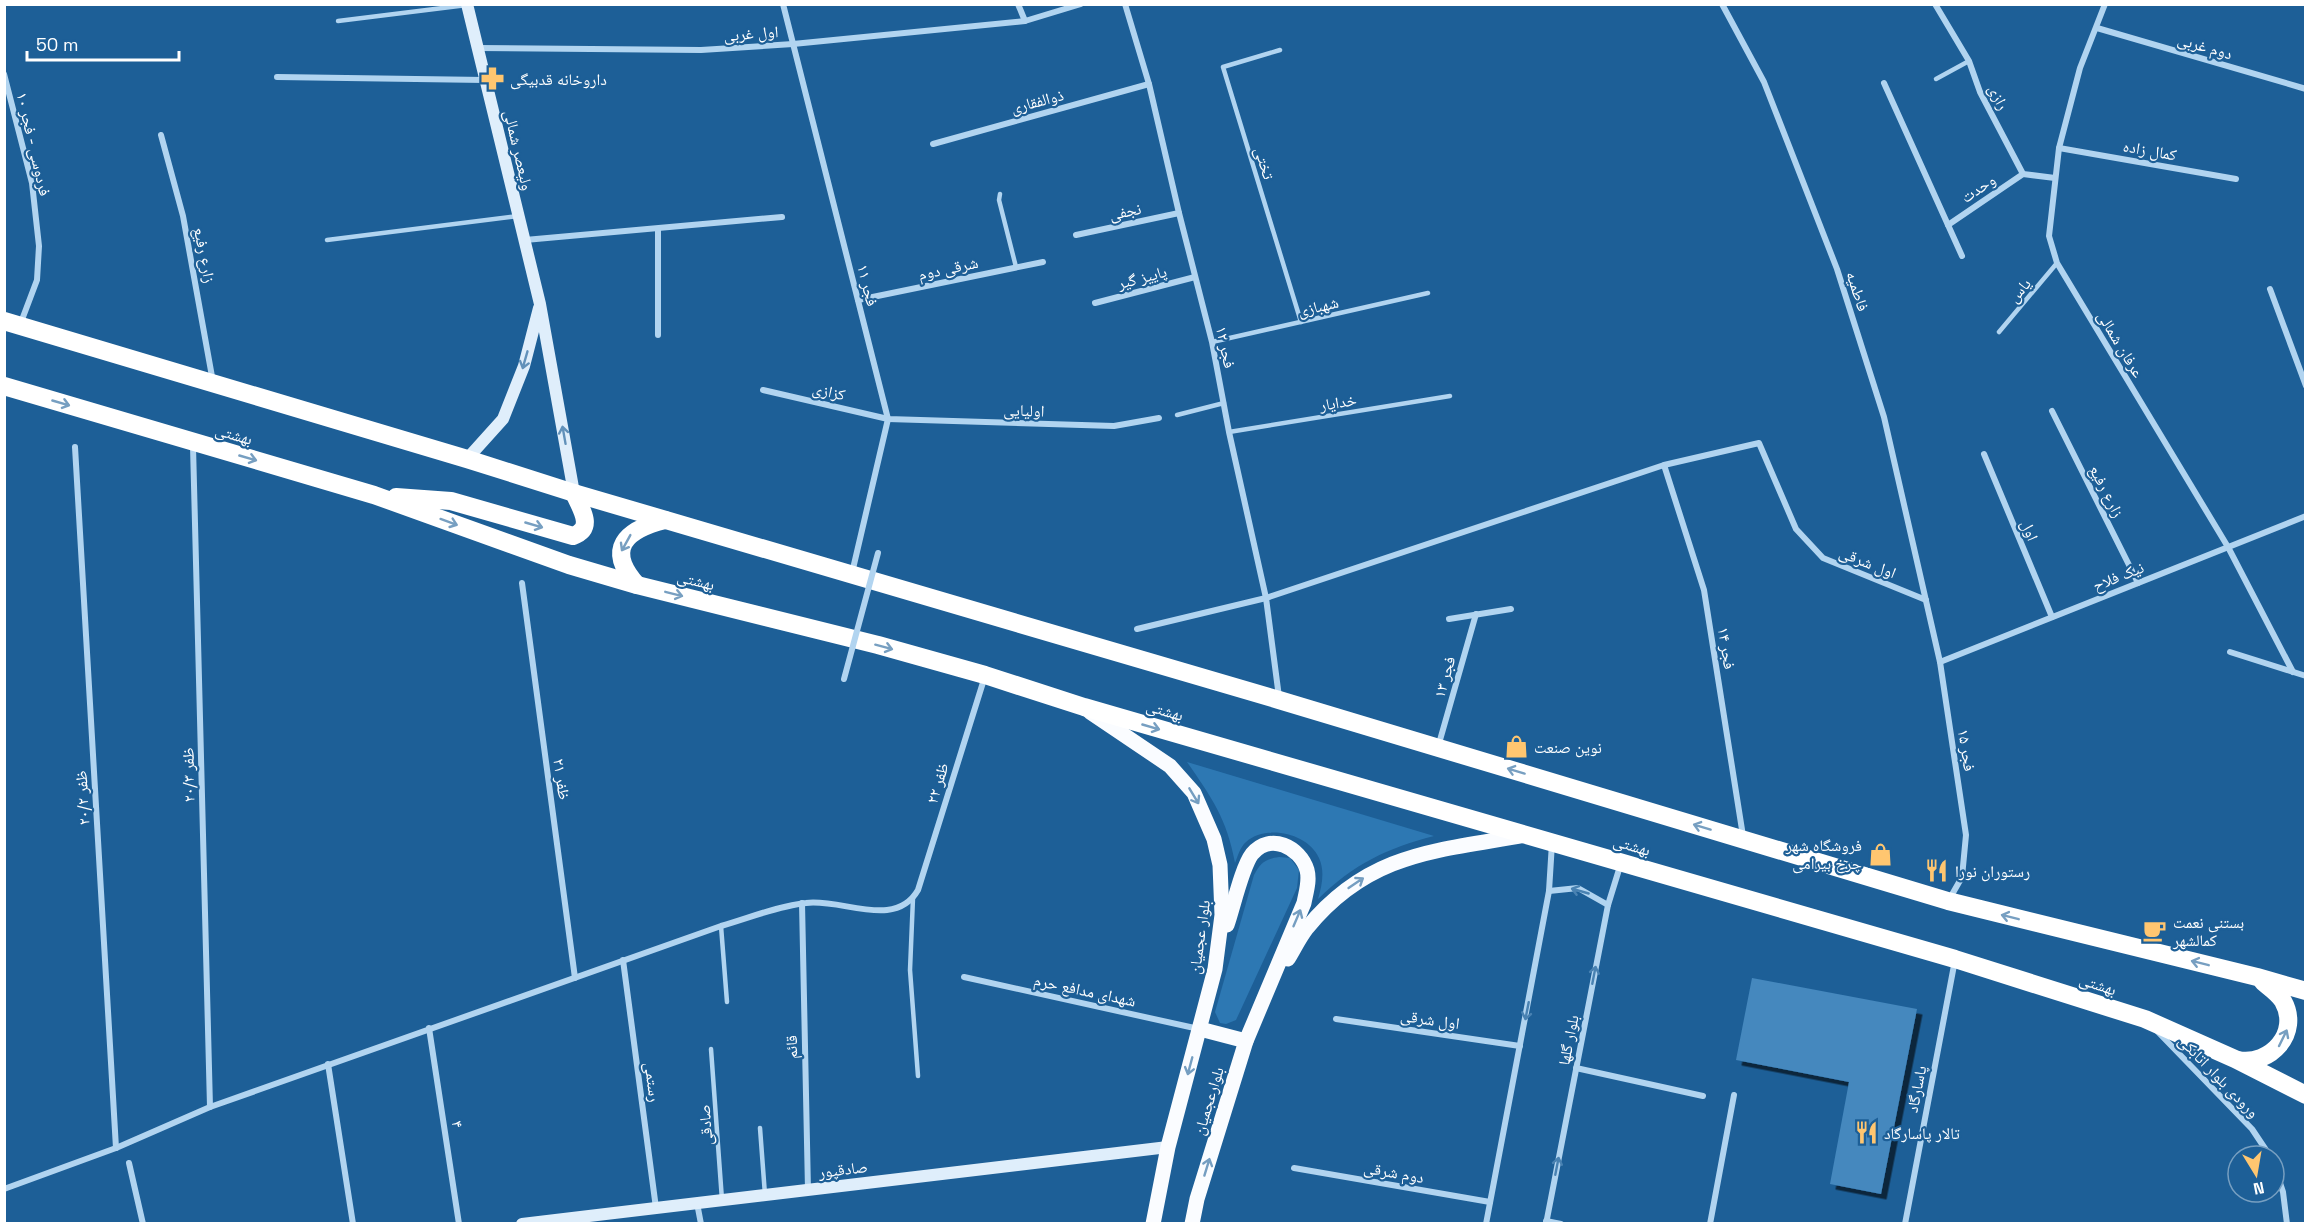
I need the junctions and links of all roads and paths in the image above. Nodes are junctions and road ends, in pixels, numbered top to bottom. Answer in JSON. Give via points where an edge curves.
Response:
{"nodes":[{"id":1,"x":783,"y":4,"type":"edge"},
{"id":2,"x":1018,"y":4,"type":"edge"},
{"id":3,"x":1081,"y":4,"type":"edge"},
{"id":4,"x":1125,"y":4,"type":"edge"},
{"id":5,"x":1722,"y":4,"type":"edge"},
{"id":6,"x":1935,"y":4,"type":"edge"},
{"id":7,"x":2104,"y":4,"type":"edge"},
{"id":8,"x":467,"y":5,"type":"edge"},
{"id":9,"x":338,"y":21,"type":"dead end"},
{"id":10,"x":1025,"y":21,"type":"junction"},
{"id":11,"x":2097,"y":28,"type":"junction"},
{"id":12,"x":793,"y":44,"type":"junction"},
{"id":13,"x":478,"y":48,"type":"junction"},
{"id":14,"x":1280,"y":50,"type":"dead end"},
{"id":15,"x":1969,"y":61,"type":"junction"},
{"id":16,"x":4,"y":75,"type":"edge"},
{"id":17,"x":277,"y":77,"type":"dead end"},
{"id":18,"x":1936,"y":79,"type":"dead end"},
{"id":19,"x":486,"y":80,"type":"junction"},
{"id":20,"x":1884,"y":83,"type":"dead end"},
{"id":21,"x":1149,"y":84,"type":"junction"},
{"id":22,"x":2306,"y":89,"type":"edge"},
{"id":23,"x":161,"y":135,"type":"dead end"},
{"id":24,"x":933,"y":144,"type":"dead end"},
{"id":25,"x":2059,"y":148,"type":"junction"},
{"id":26,"x":2023,"y":174,"type":"junction"},
{"id":27,"x":2055,"y":178,"type":"junction"},
{"id":28,"x":2236,"y":179,"type":"dead end"},
{"id":29,"x":1000,"y":194,"type":"dead end"},
{"id":30,"x":1179,"y":213,"type":"junction"},
{"id":31,"x":518,"y":216,"type":"junction"},
{"id":32,"x":782,"y":217,"type":"dead end"},
{"id":33,"x":1948,"y":225,"type":"junction"},
{"id":34,"x":658,"y":229,"type":"junction"},
{"id":35,"x":1076,"y":235,"type":"dead end"},
{"id":36,"x":327,"y":240,"type":"dead end"},
{"id":37,"x":524,"y":240,"type":"junction"},
{"id":38,"x":1962,"y":256,"type":"dead end"},
{"id":39,"x":1043,"y":262,"type":"dead end"},
{"id":40,"x":2057,"y":263,"type":"junction"},
{"id":41,"x":1016,"y":267,"type":"junction"},
{"id":42,"x":1195,"y":277,"type":"junction"},
{"id":43,"x":2270,"y":289,"type":"dead end"},
{"id":44,"x":1428,"y":293,"type":"dead end"},
{"id":45,"x":858,"y":300,"type":"junction"},
{"id":46,"x":1095,"y":303,"type":"dead end"},
{"id":47,"x":540,"y":304,"type":"junction"},
{"id":48,"x":1301,"y":322,"type":"junction"},
{"id":49,"x":12,"y":323,"type":"edge"},
{"id":50,"x":1999,"y":332,"type":"dead end"},
{"id":51,"x":658,"y":335,"type":"dead end"},
{"id":52,"x":1212,"y":342,"type":"junction"},
{"id":53,"x":213,"y":382,"type":"junction"},
{"id":54,"x":2306,"y":386,"type":"edge"},
{"id":55,"x":4,"y":387,"type":"edge"},
{"id":56,"x":763,"y":390,"type":"dead end"},
{"id":57,"x":1450,"y":396,"type":"dead end"},
{"id":58,"x":1224,"y":403,"type":"junction"},
{"id":59,"x":2052,"y":411,"type":"dead end"},
{"id":60,"x":1177,"y":415,"type":"dead end"},
{"id":61,"x":1159,"y":418,"type":"dead end"},
{"id":62,"x":888,"y":419,"type":"junction"},
{"id":63,"x":1229,"y":432,"type":"junction"},
{"id":64,"x":193,"y":442,"type":"junction"},
{"id":65,"x":75,"y":447,"type":"dead end"},
{"id":66,"x":1984,"y":454,"type":"dead end"},
{"id":67,"x":467,"y":459,"type":"junction"},
{"id":68,"x":1664,"y":465,"type":"junction"},
{"id":69,"x":574,"y":493,"type":"junction"},
{"id":70,"x":374,"y":495,"type":"junction"},
{"id":71,"x":2306,"y":516,"type":"edge"},
{"id":72,"x":667,"y":520,"type":"junction"},
{"id":73,"x":2228,"y":547,"type":"junction"},
{"id":74,"x":878,"y":553,"type":"dead end"},
{"id":75,"x":852,"y":573,"type":"junction"},
{"id":76,"x":2138,"y":583,"type":"junction"},
{"id":77,"x":522,"y":584,"type":"dead end"},
{"id":78,"x":637,"y":585,"type":"junction"},
{"id":79,"x":1266,"y":598,"type":"junction"},
{"id":80,"x":1926,"y":600,"type":"junction"},
{"id":81,"x":1511,"y":609,"type":"dead end"},
{"id":82,"x":1476,"y":614,"type":"junction"},
{"id":83,"x":2052,"y":617,"type":"junction"},
{"id":84,"x":1449,"y":619,"type":"dead end"},
{"id":85,"x":1137,"y":629,"type":"dead end"},
{"id":86,"x":2230,"y":652,"type":"dead end"},
{"id":87,"x":1940,"y":662,"type":"junction"},
{"id":88,"x":2293,"y":672,"type":"junction"},
{"id":89,"x":985,"y":675,"type":"junction"},
{"id":90,"x":2306,"y":676,"type":"edge"},
{"id":91,"x":844,"y":679,"type":"dead end"},
{"id":92,"x":1279,"y":700,"type":"junction"},
{"id":93,"x":1084,"y":707,"type":"junction"},
{"id":94,"x":1438,"y":748,"type":"junction"},
{"id":95,"x":1526,"y":835,"type":"junction"},
{"id":96,"x":1744,"y":840,"type":"junction"},
{"id":97,"x":1552,"y":842,"type":"junction"},
{"id":98,"x":1621,"y":862,"type":"junction"},
{"id":99,"x":1550,"y":891,"type":"junction"},
{"id":100,"x":913,"y":898,"type":"junction"},
{"id":101,"x":1948,"y":901,"type":"junction"},
{"id":102,"x":802,"y":903,"type":"junction"},
{"id":103,"x":1608,"y":906,"type":"junction"},
{"id":104,"x":721,"y":926,"type":"junction"},
{"id":105,"x":1955,"y":959,"type":"junction"},
{"id":106,"x":623,"y":960,"type":"junction"},
{"id":107,"x":1215,"y":969,"type":"junction"},
{"id":108,"x":964,"y":977,"type":"dead end"},
{"id":109,"x":2257,"y":977,"type":"junction"},
{"id":110,"x":575,"y":978,"type":"junction"},
{"id":111,"x":2306,"y":991,"type":"edge"},
{"id":112,"x":1267,"y":992,"type":"junction"},
{"id":113,"x":727,"y":1002,"type":"dead end"},
{"id":114,"x":1336,"y":1019,"type":"dead end"},
{"id":115,"x":2145,"y":1019,"type":"junction"},
{"id":116,"x":429,"y":1028,"type":"junction"},
{"id":117,"x":1200,"y":1029,"type":"junction"},
{"id":118,"x":1246,"y":1041,"type":"junction"},
{"id":119,"x":1520,"y":1046,"type":"junction"},
{"id":120,"x":711,"y":1048,"type":"dead end"},
{"id":121,"x":2235,"y":1059,"type":"junction"},
{"id":122,"x":328,"y":1064,"type":"junction"},
{"id":123,"x":1576,"y":1068,"type":"junction"},
{"id":124,"x":918,"y":1076,"type":"dead end"},
{"id":125,"x":1734,"y":1095,"type":"dead end"},
{"id":126,"x":2306,"y":1095,"type":"edge"},
{"id":127,"x":1703,"y":1096,"type":"dead end"},
{"id":128,"x":210,"y":1107,"type":"junction"},
{"id":129,"x":760,"y":1128,"type":"dead end"},
{"id":130,"x":2262,"y":1144,"type":"edge"},
{"id":131,"x":1167,"y":1147,"type":"junction"},
{"id":132,"x":116,"y":1148,"type":"junction"},
{"id":133,"x":129,"y":1163,"type":"dead end"},
{"id":134,"x":1294,"y":1168,"type":"dead end"},
{"id":135,"x":4,"y":1189,"type":"edge"},
{"id":136,"x":808,"y":1190,"type":"junction"},
{"id":137,"x":765,"y":1195,"type":"junction"},
{"id":138,"x":722,"y":1200,"type":"junction"},
{"id":139,"x":1490,"y":1202,"type":"junction"},
{"id":140,"x":697,"y":1203,"type":"junction"},
{"id":141,"x":2284,"y":1204,"type":"edge"},
{"id":142,"x":656,"y":1208,"type":"junction"},
{"id":143,"x":1546,"y":1222,"type":"edge"},
{"id":144,"x":142,"y":1224,"type":"edge"},
{"id":145,"x":353,"y":1224,"type":"edge"},
{"id":146,"x":459,"y":1224,"type":"edge"},
{"id":147,"x":522,"y":1224,"type":"edge"},
{"id":148,"x":701,"y":1224,"type":"edge"},
{"id":149,"x":1153,"y":1224,"type":"edge"},
{"id":150,"x":1192,"y":1224,"type":"edge"},
{"id":151,"x":1486,"y":1224,"type":"edge"},
{"id":152,"x":1561,"y":1224,"type":"edge"},
{"id":153,"x":1710,"y":1224,"type":"edge"},
{"id":154,"x":1905,"y":1224,"type":"edge"},
{"id":155,"x":2287,"y":1224,"type":"edge"}],
"edges":[{"from":1,"to":12,"type":"street","name":"فجر ۱۱"},
{"from":2,"to":10,"type":"street"},
{"from":3,"to":10,"type":"street"},
{"from":4,"to":21,"type":"street","name":"فجر ۱۲"},
{"from":5,"to":80,"type":"street","name":"فاطمیه","via":[[1764,82],[1837,269],[1884,417]]},
{"from":6,"to":15,"type":"street","name":"رازی"},
{"from":7,"to":11,"type":"street","name":"عرفان شمالی"},
{"from":8,"to":9,"type":"lane"},
{"from":8,"to":13,"type":"main road","name":"ولیعصر شمالی"},
{"from":10,"to":12,"type":"street","name":"اول غربی"},
{"from":11,"to":22,"type":"street","name":"دوم غربی"},
{"from":11,"to":25,"type":"street","name":"عرفان شمالی","via":[[2080,68]]},
{"from":12,"to":13,"type":"street","name":"اول غربی","via":[[701,50]]},
{"from":12,"to":45,"type":"street","name":"فجر ۱۱"},
{"from":13,"to":19,"type":"main road","name":"ولیعصر شمالی"},
{"from":14,"to":48,"type":"lane","name":"تختی","via":[[1223,67]]},
{"from":15,"to":18,"type":"lane"},
{"from":15,"to":26,"type":"street","name":"رازی","via":[[1980,92]]},
{"from":16,"to":49,"type":"street","name":"فردوسی - فجر ۱۰","via":[[32,183],[39,246],[37,280]]},
{"from":17,"to":19,"type":"street"},
{"from":19,"to":31,"type":"main road","name":"ولیعصر شمالی"},
{"from":20,"to":33,"type":"street"},
{"from":21,"to":24,"type":"street","name":"ذوالفقاری"},
{"from":21,"to":30,"type":"street","name":"فجر ۱۲"},
{"from":23,"to":53,"type":"street","name":"زارع رفیع","via":[[183,216]]},
{"from":25,"to":27,"type":"street","name":"عرفان شمالی"},
{"from":25,"to":28,"type":"street","name":"کمال زاده"},
{"from":26,"to":27,"type":"street"},
{"from":26,"to":33,"type":"street","name":"وحدت"},
{"from":27,"to":40,"type":"street","name":"عرفان شمالی","via":[[2049,236]]},
{"from":29,"to":41,"type":"lane"},
{"from":30,"to":35,"type":"street","name":"نجفی"},
{"from":30,"to":42,"type":"street","name":"فجر ۱۲"},
{"from":31,"to":36,"type":"lane"},
{"from":31,"to":37,"type":"main road","name":"ولیعصر شمالی"},
{"from":32,"to":34,"type":"street"},
{"from":33,"to":38,"type":"street"},
{"from":34,"to":37,"type":"street"},
{"from":34,"to":51,"type":"street"},
{"from":37,"to":47,"type":"main road","name":"ولیعصر شمالی"},
{"from":39,"to":41,"type":"street","name":"شرقی دوم"},
{"from":40,"to":50,"type":"lane","name":"یاس"},
{"from":40,"to":73,"type":"street","name":"عرفان شمالی"},
{"from":41,"to":45,"type":"street","name":"شرقی دوم"},
{"from":42,"to":46,"type":"street","name":"پاییز گیر"},
{"from":42,"to":52,"type":"street","name":"فجر ۱۲"},
{"from":43,"to":54,"type":"street"},
{"from":44,"to":48,"type":"lane","name":"شهبازی"},
{"from":45,"to":62,"type":"street","name":"فجر ۱۱"},
{"from":47,"to":67,"type":"main road","one_way":true,"via":[[524,366],[503,419]]},
{"from":69,"to":47,"type":"main road","name":"ولیعصر شمالی","one_way":true},
{"from":48,"to":52,"type":"lane","name":"شهبازی"},
{"from":49,"to":53,"type":"highway"},
{"from":52,"to":58,"type":"street","name":"فجر ۱۲"},
{"from":53,"to":67,"type":"highway"},
{"from":55,"to":64,"type":"highway","name":"بهشتی","one_way":true},
{"from":56,"to":62,"type":"street","name":"کزازی"},
{"from":57,"to":63,"type":"lane","name":"خدایار"},
{"from":58,"to":60,"type":"lane"},
{"from":58,"to":63,"type":"street","name":"فجر ۱۲"},
{"from":59,"to":76,"type":"street","name":"زارع رفیع"},
{"from":61,"to":62,"type":"street","name":"اولیایی","via":[[1114,426]]},
{"from":62,"to":75,"type":"street","name":"فجر ۱۱"},
{"from":63,"to":79,"type":"street","name":"فجر ۱۲"},
{"from":64,"to":70,"type":"highway","name":"بهشتی","one_way":true},
{"from":64,"to":128,"type":"street","name":"ظفر ۲۰/۳"},
{"from":65,"to":132,"type":"street","name":"ظفر ۲۰/۲"},
{"from":66,"to":83,"type":"street","name":"اول"},
{"from":67,"to":69,"type":"highway"},
{"from":68,"to":79,"type":"street"},
{"from":68,"to":80,"type":"street","name":"اول شرقی","via":[[1759,443],[1796,530],[1823,558]]},
{"from":68,"to":96,"type":"street","name":"فجر ۱۴","via":[[1704,590]]},
{"from":70,"to":69,"type":"highway","one_way":true,"via":[[451,501],[573,536],[585,528]]},
{"from":69,"to":72,"type":"highway"},
{"from":70,"to":78,"type":"highway","name":"بهشتی","one_way":true,"via":[[569,565]]},
{"from":71,"to":73,"type":"street","name":"نیک فلاح"},
{"from":72,"to":75,"type":"highway"},
{"from":72,"to":78,"type":"highway","one_way":true,"via":[[645,525],[623,545],[620,560]]},
{"from":73,"to":76,"type":"street","name":"نیک فلاح"},
{"from":73,"to":88,"type":"street","name":"عرفان شمالی"},
{"from":74,"to":91,"type":"street","bridge":true},
{"from":75,"to":92,"type":"highway"},
{"from":76,"to":83,"type":"street","name":"نیک فلاح"},
{"from":77,"to":110,"type":"street","name":"ظفر ۲۱"},
{"from":78,"to":89,"type":"highway","name":"بهشتی","one_way":true},
{"from":79,"to":85,"type":"street"},
{"from":79,"to":92,"type":"street","name":"فجر ۱۲"},
{"from":80,"to":87,"type":"street","name":"فجر ۱۵"},
{"from":81,"to":82,"type":"street"},
{"from":82,"to":84,"type":"street"},
{"from":82,"to":94,"type":"street","name":"فجر ۱۳"},
{"from":83,"to":87,"type":"street","name":"نیک فلاح"},
{"from":86,"to":88,"type":"street"},
{"from":87,"to":101,"type":"street","name":"فجر ۱۵","via":[[1966,835],[1962,877]]},
{"from":88,"to":90,"type":"street"},
{"from":89,"to":93,"type":"highway","name":"بهشتی"},
{"from":89,"to":100,"type":"street","name":"ظفر ۲۲"},
{"from":92,"to":94,"type":"highway"},
{"from":93,"to":95,"type":"highway","name":"بهشتی","one_way":true},
{"from":93,"to":107,"type":"main road","name":"بلوار عجمیان","one_way":true,"via":[[1170,766],[1194,793],[1220,864],[1222,915]]},
{"from":96,"to":94,"type":"highway","one_way":true},
{"from":95,"to":97,"type":"highway","name":"بهشتی"},
{"from":112,"to":95,"type":"main road","one_way":true,"via":[[1306,929],[1355,882],[1385,865],[1419,854]]},
{"from":96,"to":101,"type":"highway"},
{"from":97,"to":98,"type":"highway","name":"بهشتی"},
{"from":97,"to":99,"type":"street"},
{"from":98,"to":103,"type":"street","name":"بلوار گلها"},
{"from":98,"to":105,"type":"highway","name":"بهشتی"},
{"from":103,"to":99,"type":"street","one_way":true,"via":[[1578,888]]},
{"from":99,"to":119,"type":"street","one_way":true},
{"from":100,"to":102,"type":"street","via":[[892,909],[877,911]]},
{"from":100,"to":124,"type":"lane","via":[[910,970]]},
{"from":109,"to":101,"type":"highway","one_way":true},
{"from":102,"to":104,"type":"street"},
{"from":102,"to":136,"type":"street","name":"قائم"},
{"from":123,"to":103,"type":"street","name":"بلوار گلها","one_way":true},
{"from":104,"to":106,"type":"street"},
{"from":104,"to":113,"type":"lane"},
{"from":105,"to":115,"type":"highway","name":"بهشتی"},
{"from":105,"to":154,"type":"street","name":"پاسارگاد"},
{"from":106,"to":110,"type":"street"},
{"from":106,"to":142,"type":"street","name":"رستمی"},
{"from":112,"to":107,"type":"main road","one_way":true,"via":[[1304,903],[1308,882],[1301,859],[1285,845],[1266,844],[1252,854]]},
{"from":107,"to":117,"type":"main road","name":"بلوار عجمیان"},
{"from":108,"to":117,"type":"street","name":"شهدای مدافع حرم"},
{"from":109,"to":111,"type":"highway"},
{"from":121,"to":109,"type":"highway","one_way":true,"via":[[2247,1062],[2272,1054],[2286,1033],[2287,1011],[2283,1001]]},
{"from":110,"to":116,"type":"street"},
{"from":112,"to":118,"type":"main road","name":"بلوارعجمیان"},
{"from":114,"to":119,"type":"street","name":"اول شرقی"},
{"from":115,"to":121,"type":"highway","name":"بهشتی"},
{"from":115,"to":130,"type":"street","name":"ورودی بلوار اتابکی","via":[[2205,1078]]},
{"from":116,"to":122,"type":"street"},
{"from":116,"to":146,"type":"street","name":"۴"},
{"from":117,"to":118,"type":"main road"},
{"from":117,"to":131,"type":"main road","name":"بلوار عجمیان","one_way":true},
{"from":150,"to":118,"type":"main road","name":"بلوارعجمیان","one_way":true},
{"from":119,"to":139,"type":"street"},
{"from":120,"to":138,"type":"lane","name":"صادقی"},
{"from":121,"to":126,"type":"highway","name":"بهشتی"},
{"from":122,"to":128,"type":"street"},
{"from":122,"to":145,"type":"street"},
{"from":123,"to":127,"type":"street"},
{"from":143,"to":123,"type":"street","name":"بلوار گلها","one_way":true},
{"from":125,"to":153,"type":"street"},
{"from":128,"to":132,"type":"street"},
{"from":129,"to":137,"type":"lane"},
{"from":131,"to":136,"type":"main road","name":"صادقپور"},
{"from":131,"to":149,"type":"main road","name":"بلوار عجمیان"},
{"from":132,"to":135,"type":"street"},
{"from":133,"to":144,"type":"street"},
{"from":134,"to":139,"type":"street","name":"دوم شرقی"},
{"from":136,"to":137,"type":"main road","name":"صادقپور"},
{"from":137,"to":138,"type":"main road","name":"صادقپور"},
{"from":138,"to":140,"type":"main road","name":"صادقپور"},
{"from":139,"to":151,"type":"street"},
{"from":140,"to":142,"type":"main road","name":"صادقپور"},
{"from":140,"to":148,"type":"street"},
{"from":141,"to":155,"type":"street"},
{"from":142,"to":147,"type":"main road","name":"صادقپور"},
{"from":143,"to":152,"type":"street"}]}
